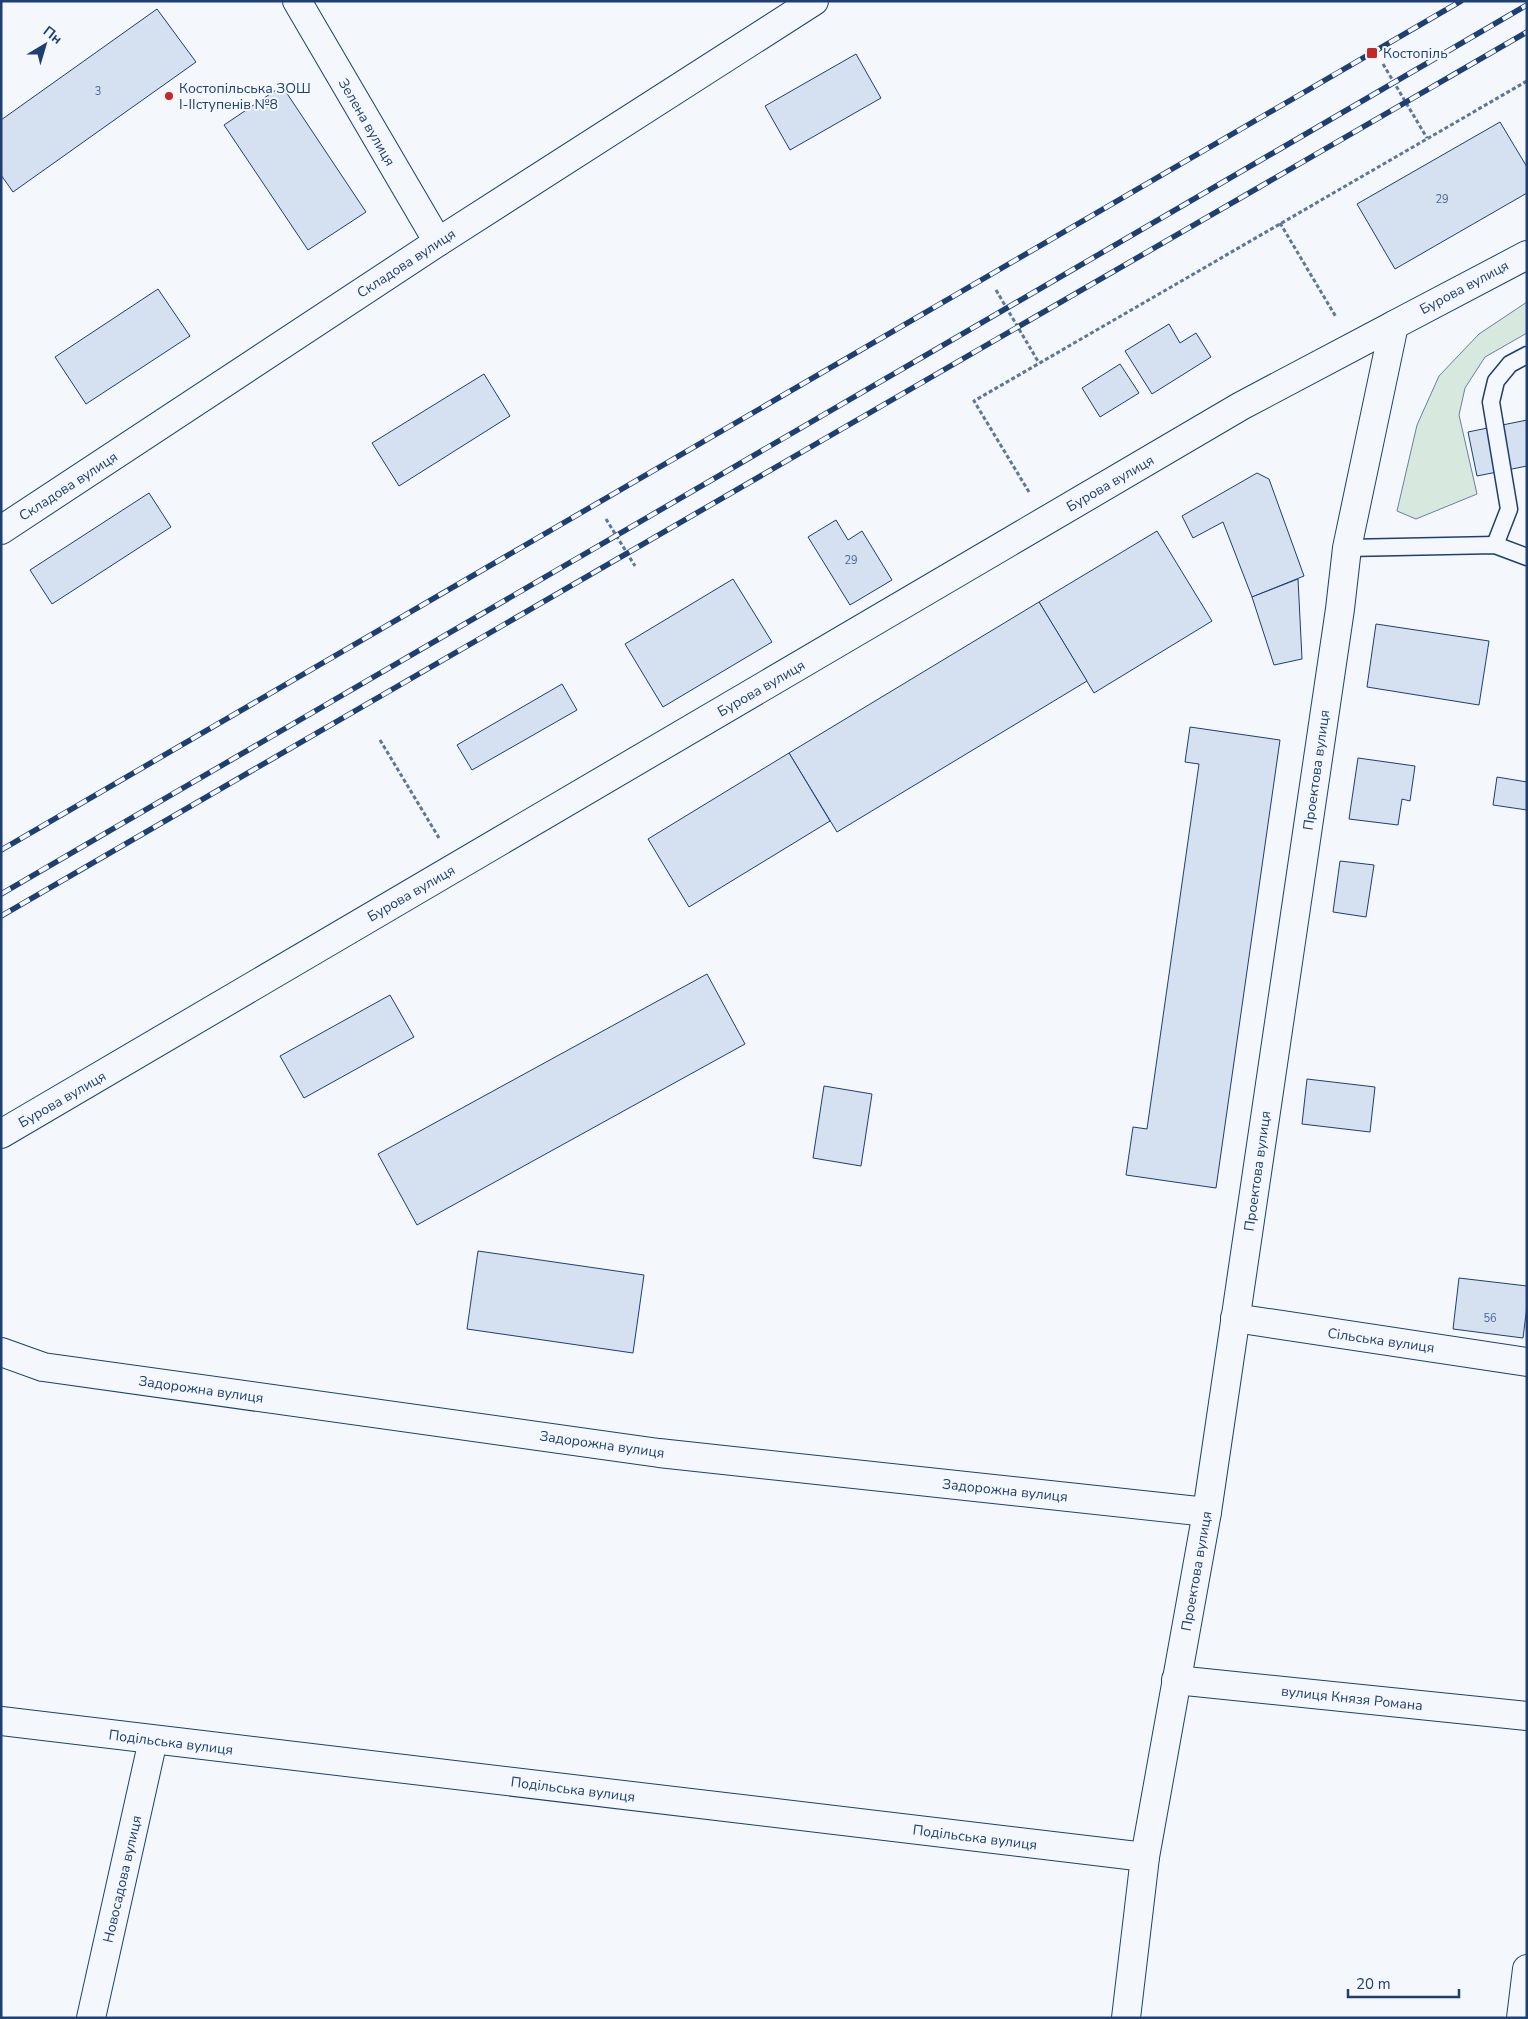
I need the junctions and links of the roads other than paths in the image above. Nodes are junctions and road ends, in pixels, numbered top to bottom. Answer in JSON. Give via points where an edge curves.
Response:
{"nodes":[{"id":1,"x":297,"y":1,"type":"edge"},
{"id":2,"x":814,"y":1,"type":"edge"},
{"id":3,"x":438,"y":242,"type":"junction"},
{"id":4,"x":1527,"y":255,"type":"edge"},
{"id":5,"x":1394,"y":324,"type":"junction"},
{"id":6,"x":1527,"y":355,"type":"edge"},
{"id":7,"x":1,"y":530,"type":"edge"},
{"id":8,"x":1495,"y":545,"type":"junction"},
{"id":9,"x":1348,"y":548,"type":"junction"},
{"id":10,"x":1527,"y":557,"type":"edge"},
{"id":11,"x":1,"y":1134,"type":"edge"},
{"id":12,"x":1235,"y":1318,"type":"junction"},
{"id":13,"x":1,"y":1352,"type":"edge"},
{"id":14,"x":1527,"y":1362,"type":"edge"},
{"id":15,"x":1207,"y":1512,"type":"junction"},
{"id":16,"x":1176,"y":1680,"type":"junction"},
{"id":17,"x":1527,"y":1716,"type":"edge"},
{"id":18,"x":1,"y":1721,"type":"edge"},
{"id":19,"x":153,"y":1740,"type":"junction"},
{"id":20,"x":1145,"y":1857,"type":"junction"},
{"id":21,"x":1527,"y":1968,"type":"edge"},
{"id":22,"x":91,"y":2018,"type":"edge"},
{"id":23,"x":1126,"y":2018,"type":"edge"},
{"id":24,"x":1521,"y":2018,"type":"edge"}],
"edges":[{"from":1,"to":3,"type":"street","name":"Зелена вулиця"},
{"from":2,"to":3,"type":"street","name":"Складова вулиця"},
{"from":3,"to":7,"type":"street","name":"Складова вулиця"},
{"from":4,"to":5,"type":"street","name":"Бурова вулиця"},
{"from":5,"to":9,"type":"street","name":"Проектова вулиця"},
{"from":5,"to":11,"type":"street","name":"Бурова вулиця","via":[[1241,406]]},
{"from":6,"to":8,"type":"lane","via":[[1510,364],[1496,381],[1491,402],[1508,509]]},
{"from":8,"to":9,"type":"lane"},
{"from":8,"to":10,"type":"lane"},
{"from":9,"to":12,"type":"street","name":"Проектова вулиця"},
{"from":12,"to":14,"type":"street","name":"Сільська вулиця"},
{"from":12,"to":15,"type":"street","name":"Проектова вулиця"},
{"from":13,"to":15,"type":"street","name":"Задорожна вулиця","via":[[43,1367],[659,1453]]},
{"from":15,"to":16,"type":"street","name":"Проектова вулиця"},
{"from":16,"to":17,"type":"street","name":"вулиця Князя Романа"},
{"from":16,"to":20,"type":"street","name":"Проектова вулиця"},
{"from":18,"to":19,"type":"street","name":"Подільська вулиця"},
{"from":19,"to":20,"type":"street","name":"Подільська вулиця"},
{"from":19,"to":22,"type":"street","name":"Новосадова вулиця"},
{"from":20,"to":23,"type":"street","name":"Проектова вулиця"},
{"from":21,"to":24,"type":"street"}]}
